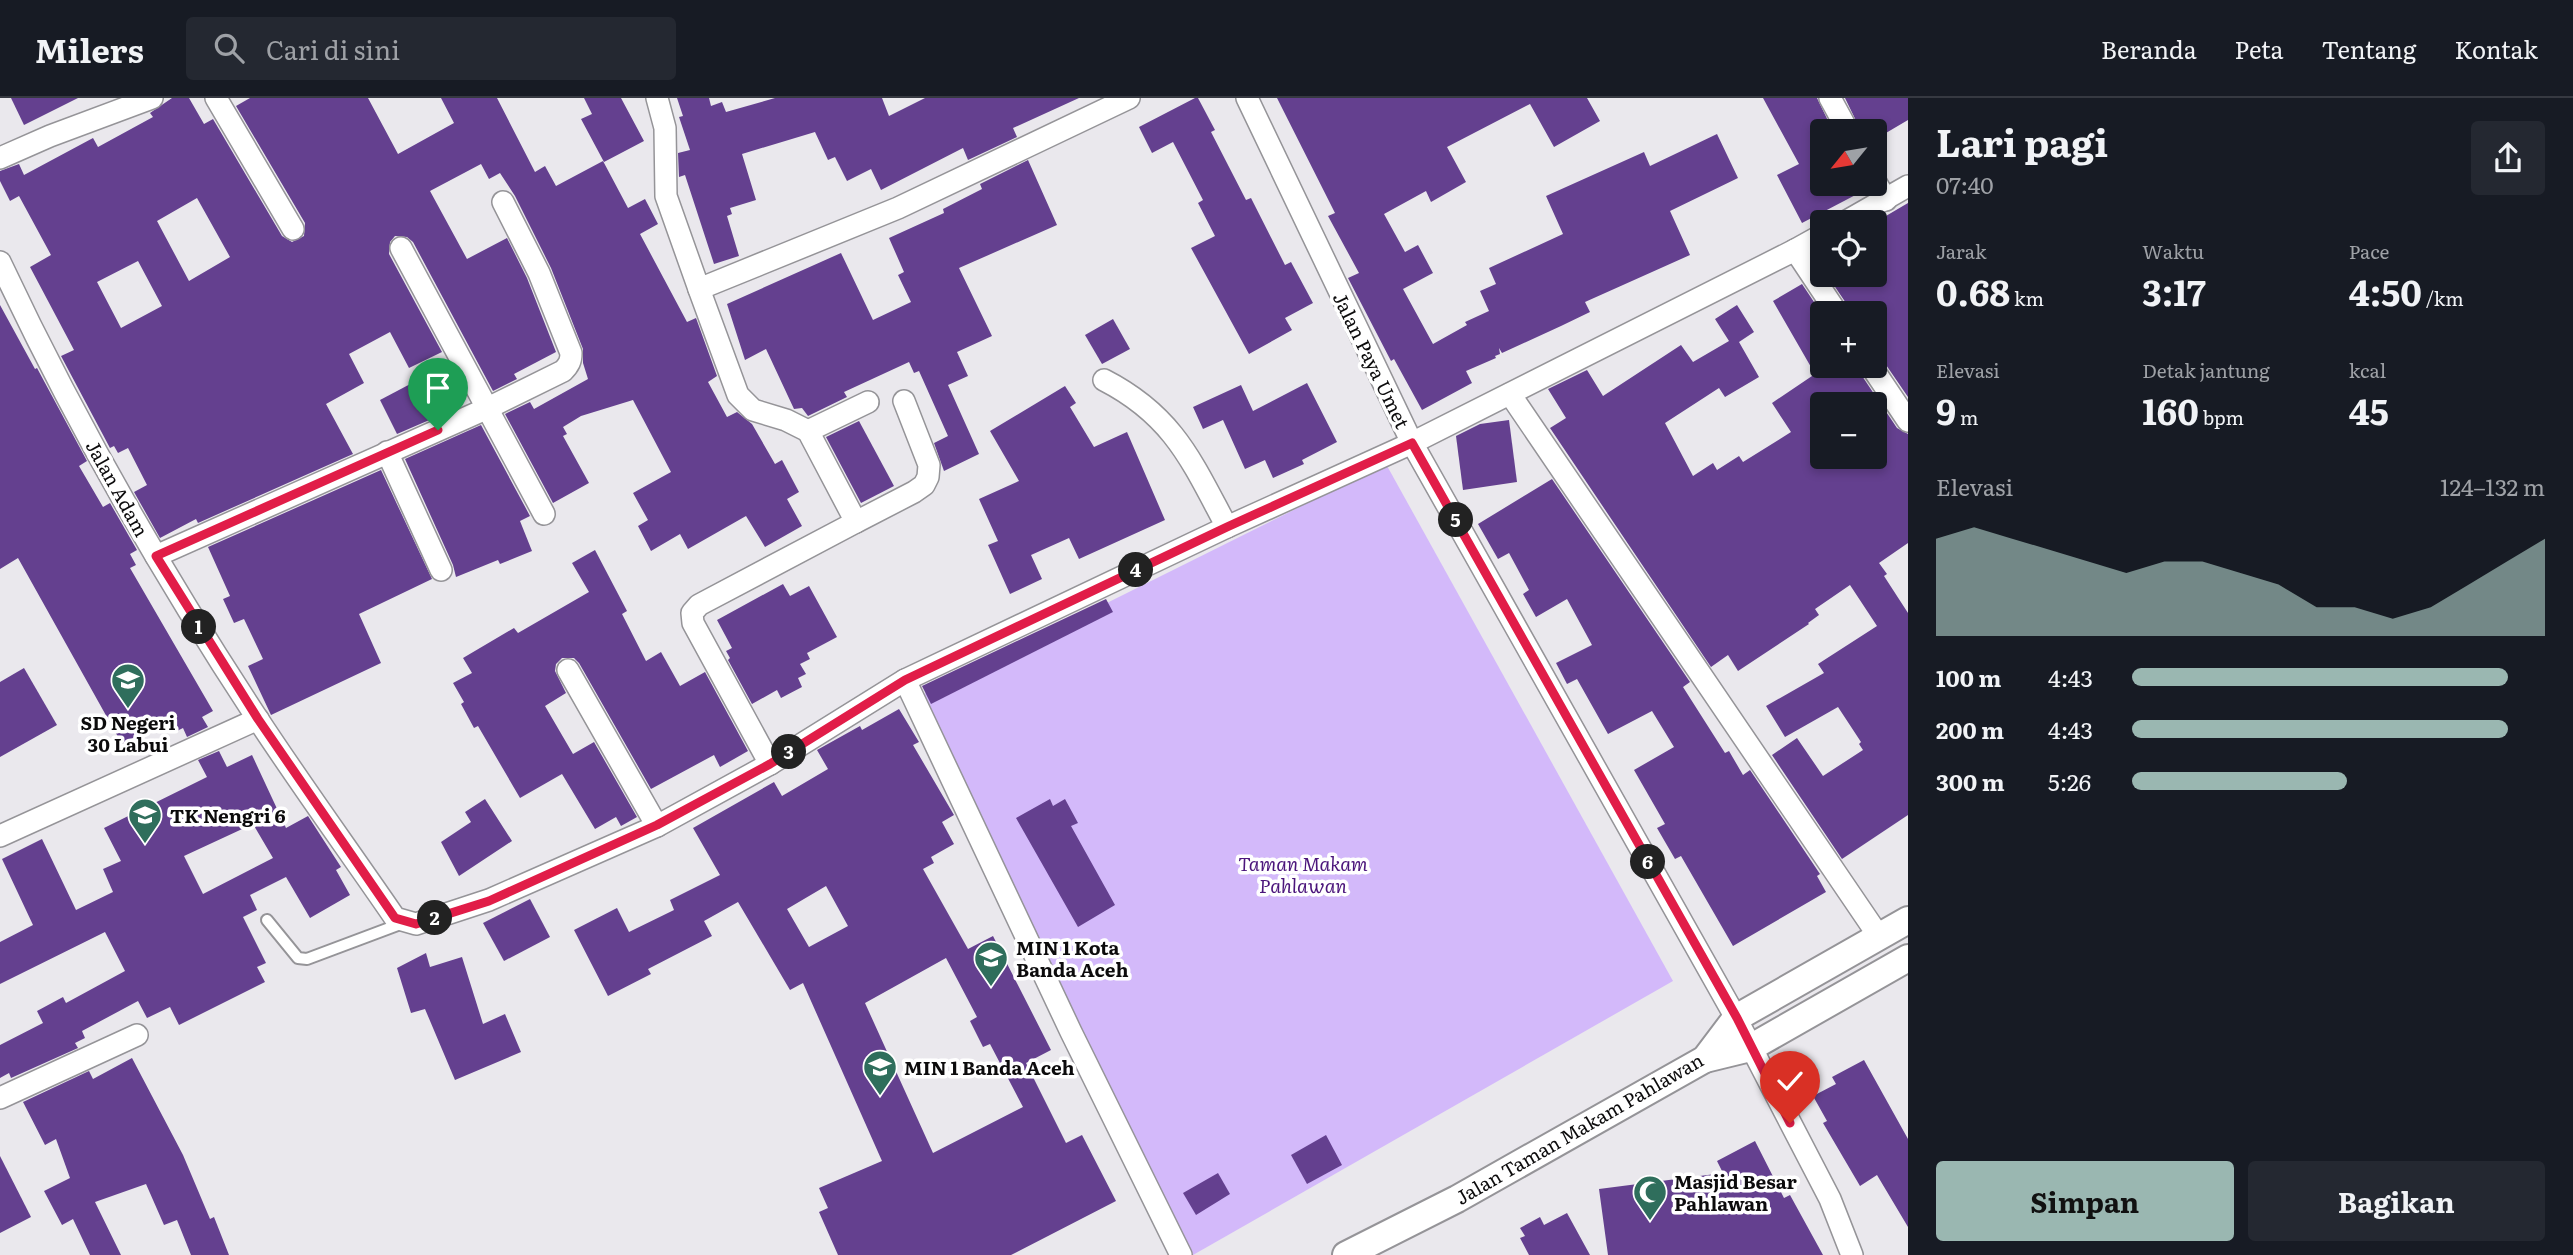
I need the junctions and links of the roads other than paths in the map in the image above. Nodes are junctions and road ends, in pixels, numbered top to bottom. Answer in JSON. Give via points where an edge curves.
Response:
{"nodes":[{"id":1,"x":152,"y":98,"type":"edge"},
{"id":2,"x":216,"y":98,"type":"edge"},
{"id":3,"x":657,"y":98,"type":"edge"},
{"id":4,"x":1129,"y":98,"type":"edge"},
{"id":5,"x":1247,"y":98,"type":"edge"},
{"id":6,"x":1830,"y":98,"type":"edge"},
{"id":7,"x":1841,"y":119,"type":"edge"},
{"id":8,"x":0,"y":158,"type":"edge"},
{"id":9,"x":1908,"y":186,"type":"edge"},
{"id":10,"x":1884,"y":196,"type":"edge"},
{"id":11,"x":1886,"y":200,"type":"junction"},
{"id":12,"x":503,"y":202,"type":"dead end"},
{"id":13,"x":1867,"y":210,"type":"edge"},
{"id":14,"x":293,"y":229,"type":"dead end"},
{"id":15,"x":1810,"y":242,"type":"edge"},
{"id":16,"x":401,"y":248,"type":"dead end"},
{"id":17,"x":1795,"y":250,"type":"junction"},
{"id":18,"x":0,"y":262,"type":"edge"},
{"id":19,"x":699,"y":289,"type":"junction"},
{"id":20,"x":1829,"y":301,"type":"edge"},
{"id":21,"x":1879,"y":378,"type":"edge"},
{"id":22,"x":1104,"y":380,"type":"dead end"},
{"id":23,"x":1510,"y":394,"type":"junction"},
{"id":24,"x":904,"y":401,"type":"dead end"},
{"id":25,"x":868,"y":402,"type":"dead end"},
{"id":26,"x":488,"y":408,"type":"junction"},
{"id":27,"x":1908,"y":421,"type":"edge"},
{"id":28,"x":808,"y":431,"type":"junction"},
{"id":29,"x":1412,"y":443,"type":"junction"},
{"id":30,"x":387,"y":452,"type":"junction"},
{"id":31,"x":544,"y":514,"type":"dead end"},
{"id":32,"x":856,"y":522,"type":"junction"},
{"id":33,"x":1227,"y":527,"type":"junction"},
{"id":34,"x":156,"y":556,"type":"junction"},
{"id":35,"x":441,"y":570,"type":"dead end"},
{"id":36,"x":568,"y":670,"type":"dead end"},
{"id":37,"x":905,"y":680,"type":"junction"},
{"id":38,"x":258,"y":719,"type":"junction"},
{"id":39,"x":770,"y":764,"type":"junction"},
{"id":40,"x":657,"y":825,"type":"junction"},
{"id":41,"x":0,"y":836,"type":"edge"},
{"id":42,"x":267,"y":920,"type":"dead end"},
{"id":43,"x":1908,"y":920,"type":"edge"},
{"id":44,"x":405,"y":922,"type":"junction"},
{"id":45,"x":1880,"y":938,"type":"junction"},
{"id":46,"x":1907,"y":961,"type":"edge"},
{"id":47,"x":1737,"y":1018,"type":"junction"},
{"id":48,"x":138,"y":1035,"type":"dead end"},
{"id":49,"x":1750,"y":1048,"type":"junction"},
{"id":50,"x":1704,"y":1059,"type":"junction"},
{"id":51,"x":0,"y":1098,"type":"edge"},
{"id":52,"x":1181,"y":1255,"type":"edge"},
{"id":53,"x":1346,"y":1255,"type":"edge"},
{"id":54,"x":1852,"y":1255,"type":"edge"}],
"edges":[{"from":1,"to":8,"type":"street"},
{"from":2,"to":14,"type":"street"},
{"from":3,"to":19,"type":"street","via":[[665,128],[666,196]]},
{"from":4,"to":19,"type":"street","via":[[898,208]]},
{"from":5,"to":29,"type":"street","name":"Jalan Paya Umet"},
{"from":6,"to":7,"type":"street"},
{"from":9,"to":11,"type":"street"},
{"from":10,"to":11,"type":"street"},
{"from":11,"to":13,"type":"street"},
{"from":12,"to":26,"type":"street","via":[[539,273],[571,360],[563,371]]},
{"from":15,"to":17,"type":"street"},
{"from":16,"to":26,"type":"street"},
{"from":17,"to":20,"type":"street"},
{"from":17,"to":23,"type":"street"},
{"from":18,"to":34,"type":"street","name":"Jalan Adam","via":[[35,336]]},
{"from":19,"to":28,"type":"street","via":[[731,382],[744,404]]},
{"from":21,"to":27,"type":"street"},
{"from":22,"to":33,"type":"street","via":[[1162,420],[1186,451]]},
{"from":23,"to":29,"type":"street"},
{"from":23,"to":45,"type":"street"},
{"from":24,"to":32,"type":"street","via":[[929,465],[928,477],[914,492]]},
{"from":25,"to":28,"type":"street"},
{"from":26,"to":30,"type":"street"},
{"from":26,"to":31,"type":"street"},
{"from":28,"to":32,"type":"street"},
{"from":29,"to":33,"type":"street"},
{"from":29,"to":47,"type":"street","name":"Jalan Paya Umet"},
{"from":30,"to":34,"type":"street"},
{"from":30,"to":35,"type":"street"},
{"from":32,"to":39,"type":"street","via":[[699,605],[692,613]]},
{"from":33,"to":37,"type":"street"},
{"from":34,"to":38,"type":"street","name":"Jalan Adam"},
{"from":36,"to":40,"type":"street"},
{"from":37,"to":39,"type":"street"},
{"from":37,"to":52,"type":"street"},
{"from":38,"to":41,"type":"street"},
{"from":38,"to":44,"type":"street","name":"Jalan Adam","via":[[395,918]]},
{"from":39,"to":40,"type":"street"},
{"from":40,"to":44,"type":"street","via":[[489,901],[416,924]]},
{"from":42,"to":44,"type":"lane","via":[[298,958],[307,959]]},
{"from":43,"to":45,"type":"street","name":"Jalan Taman Makam Pahlawan"},
{"from":45,"to":47,"type":"street","name":"Jalan Taman Makam Pahlawan"},
{"from":46,"to":49,"type":"street"},
{"from":47,"to":49,"type":"street","name":"Jalan Paya Umet"},
{"from":47,"to":50,"type":"street","name":"Jalan Taman Makam Pahlawan"},
{"from":48,"to":51,"type":"street"},
{"from":49,"to":50,"type":"street"},
{"from":49,"to":54,"type":"street","name":"Jalan Paya Umet","via":[[1830,1199]]},
{"from":50,"to":53,"type":"street","name":"Jalan Taman Makam Pahlawan","via":[[1457,1199]]}]}
